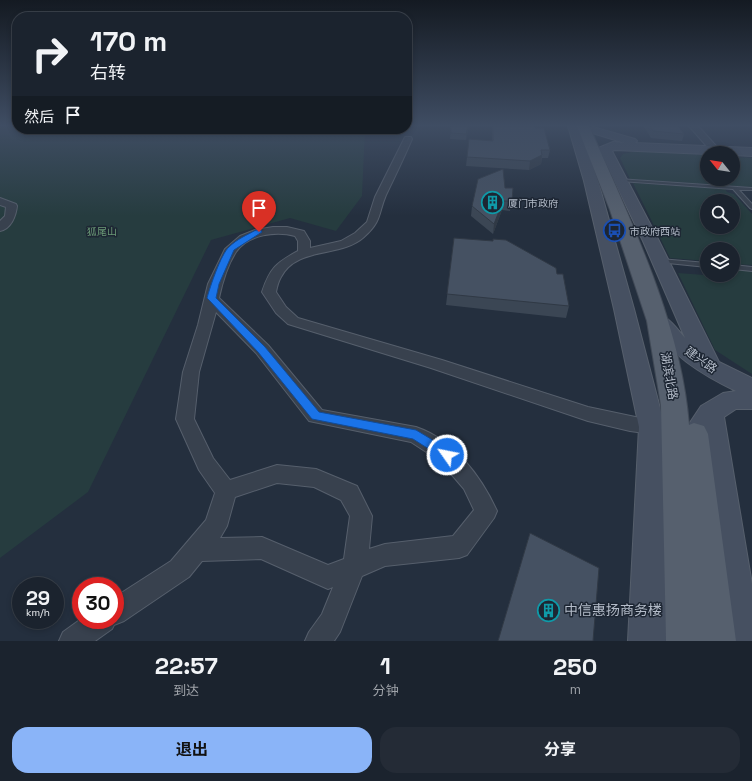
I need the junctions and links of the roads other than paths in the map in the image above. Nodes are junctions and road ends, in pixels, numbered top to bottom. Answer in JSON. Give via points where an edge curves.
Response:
{"nodes":[{"id":1,"x":400,"y":156,"type":"edge"},
{"id":2,"x":593,"y":156,"type":"edge"},
{"id":3,"x":599,"y":156,"type":"edge"},
{"id":4,"x":605,"y":156,"type":"edge"},
{"id":5,"x":620,"y":180,"type":"junction"},
{"id":6,"x":735,"y":188,"type":"junction"},
{"id":7,"x":752,"y":189,"type":"edge"},
{"id":8,"x":0,"y":201,"type":"edge"},
{"id":9,"x":752,"y":207,"type":"edge"},
{"id":10,"x":0,"y":228,"type":"edge"},
{"id":11,"x":304,"y":253,"type":"junction"},
{"id":12,"x":660,"y":261,"type":"junction"},
{"id":13,"x":700,"y":264,"type":"edge"},
{"id":14,"x":740,"y":268,"type":"edge"},
{"id":15,"x":752,"y":269,"type":"edge"},
{"id":16,"x":212,"y":298,"type":"junction"},
{"id":17,"x":658,"y":321,"type":"junction"},
{"id":18,"x":709,"y":366,"type":"junction"},
{"id":19,"x":752,"y":388,"type":"edge"},
{"id":20,"x":752,"y":400,"type":"edge"},
{"id":21,"x":702,"y":424,"type":"junction"},
{"id":22,"x":652,"y":428,"type":"junction"},
{"id":23,"x":226,"y":491,"type":"junction"},
{"id":24,"x":195,"y":550,"type":"junction"},
{"id":25,"x":353,"y":568,"type":"junction"},
{"id":26,"x":124,"y":606,"type":"edge"},
{"id":27,"x":90,"y":629,"type":"edge"},
{"id":28,"x":72,"y":641,"type":"edge"},
{"id":29,"x":318,"y":641,"type":"edge"},
{"id":30,"x":647,"y":641,"type":"edge"},
{"id":31,"x":686,"y":641,"type":"edge"},
{"id":32,"x":716,"y":641,"type":"edge"},
{"id":33,"x":743,"y":641,"type":"edge"}],
"edges":[{"from":1,"to":11,"type":"street","via":[[380,197],[372,223],[359,236],[345,244]]},
{"from":2,"to":22,"type":"street","via":[[594,196]]},
{"from":3,"to":17,"type":"main road","name":"湖滨北路"},
{"from":4,"to":5,"type":"street"},
{"from":5,"to":6,"type":"lane"},
{"from":5,"to":12,"type":"street"},
{"from":6,"to":7,"type":"lane"},
{"from":6,"to":9,"type":"lane"},
{"from":8,"to":10,"type":"street","via":[[12,206],[10,216]]},
{"from":11,"to":16,"type":"street","via":[[304,241],[300,234],[287,230],[259,232],[231,249],[215,284]]},
{"from":11,"to":22,"type":"street","via":[[284,264],[274,277],[269,292],[281,310],[293,321],[400,351],[580,412]]},
{"from":12,"to":13,"type":"lane"},
{"from":12,"to":18,"type":"street"},
{"from":14,"to":15,"type":"lane"},
{"from":16,"to":23,"type":"street","via":[[191,372],[185,419],[206,464]]},
{"from":16,"to":25,"type":"street","via":[[262,349],[316,416],[416,434],[447,455],[471,483],[486,511],[459,547],[385,555]]},
{"from":17,"to":18,"type":"street","name":"建兴路","via":[[680,346]]},
{"from":17,"to":31,"type":"main road","name":"湖滨北路","via":[[674,405]]},
{"from":18,"to":19,"type":"street","name":"建兴路"},
{"from":20,"to":21,"type":"street","via":[[732,400]]},
{"from":21,"to":32,"type":"main road"},
{"from":21,"to":33,"type":"street"},
{"from":22,"to":30,"type":"street"},
{"from":23,"to":24,"type":"street","via":[[216,526]]},
{"from":23,"to":25,"type":"street","via":[[277,474],[316,478],[349,493],[361,516]]},
{"from":24,"to":25,"type":"street","via":[[262,548],[328,577]]},
{"from":24,"to":26,"type":"street","via":[[180,569]]},
{"from":25,"to":29,"type":"street","via":[[331,623]]},
{"from":27,"to":28,"type":"street"}]}
